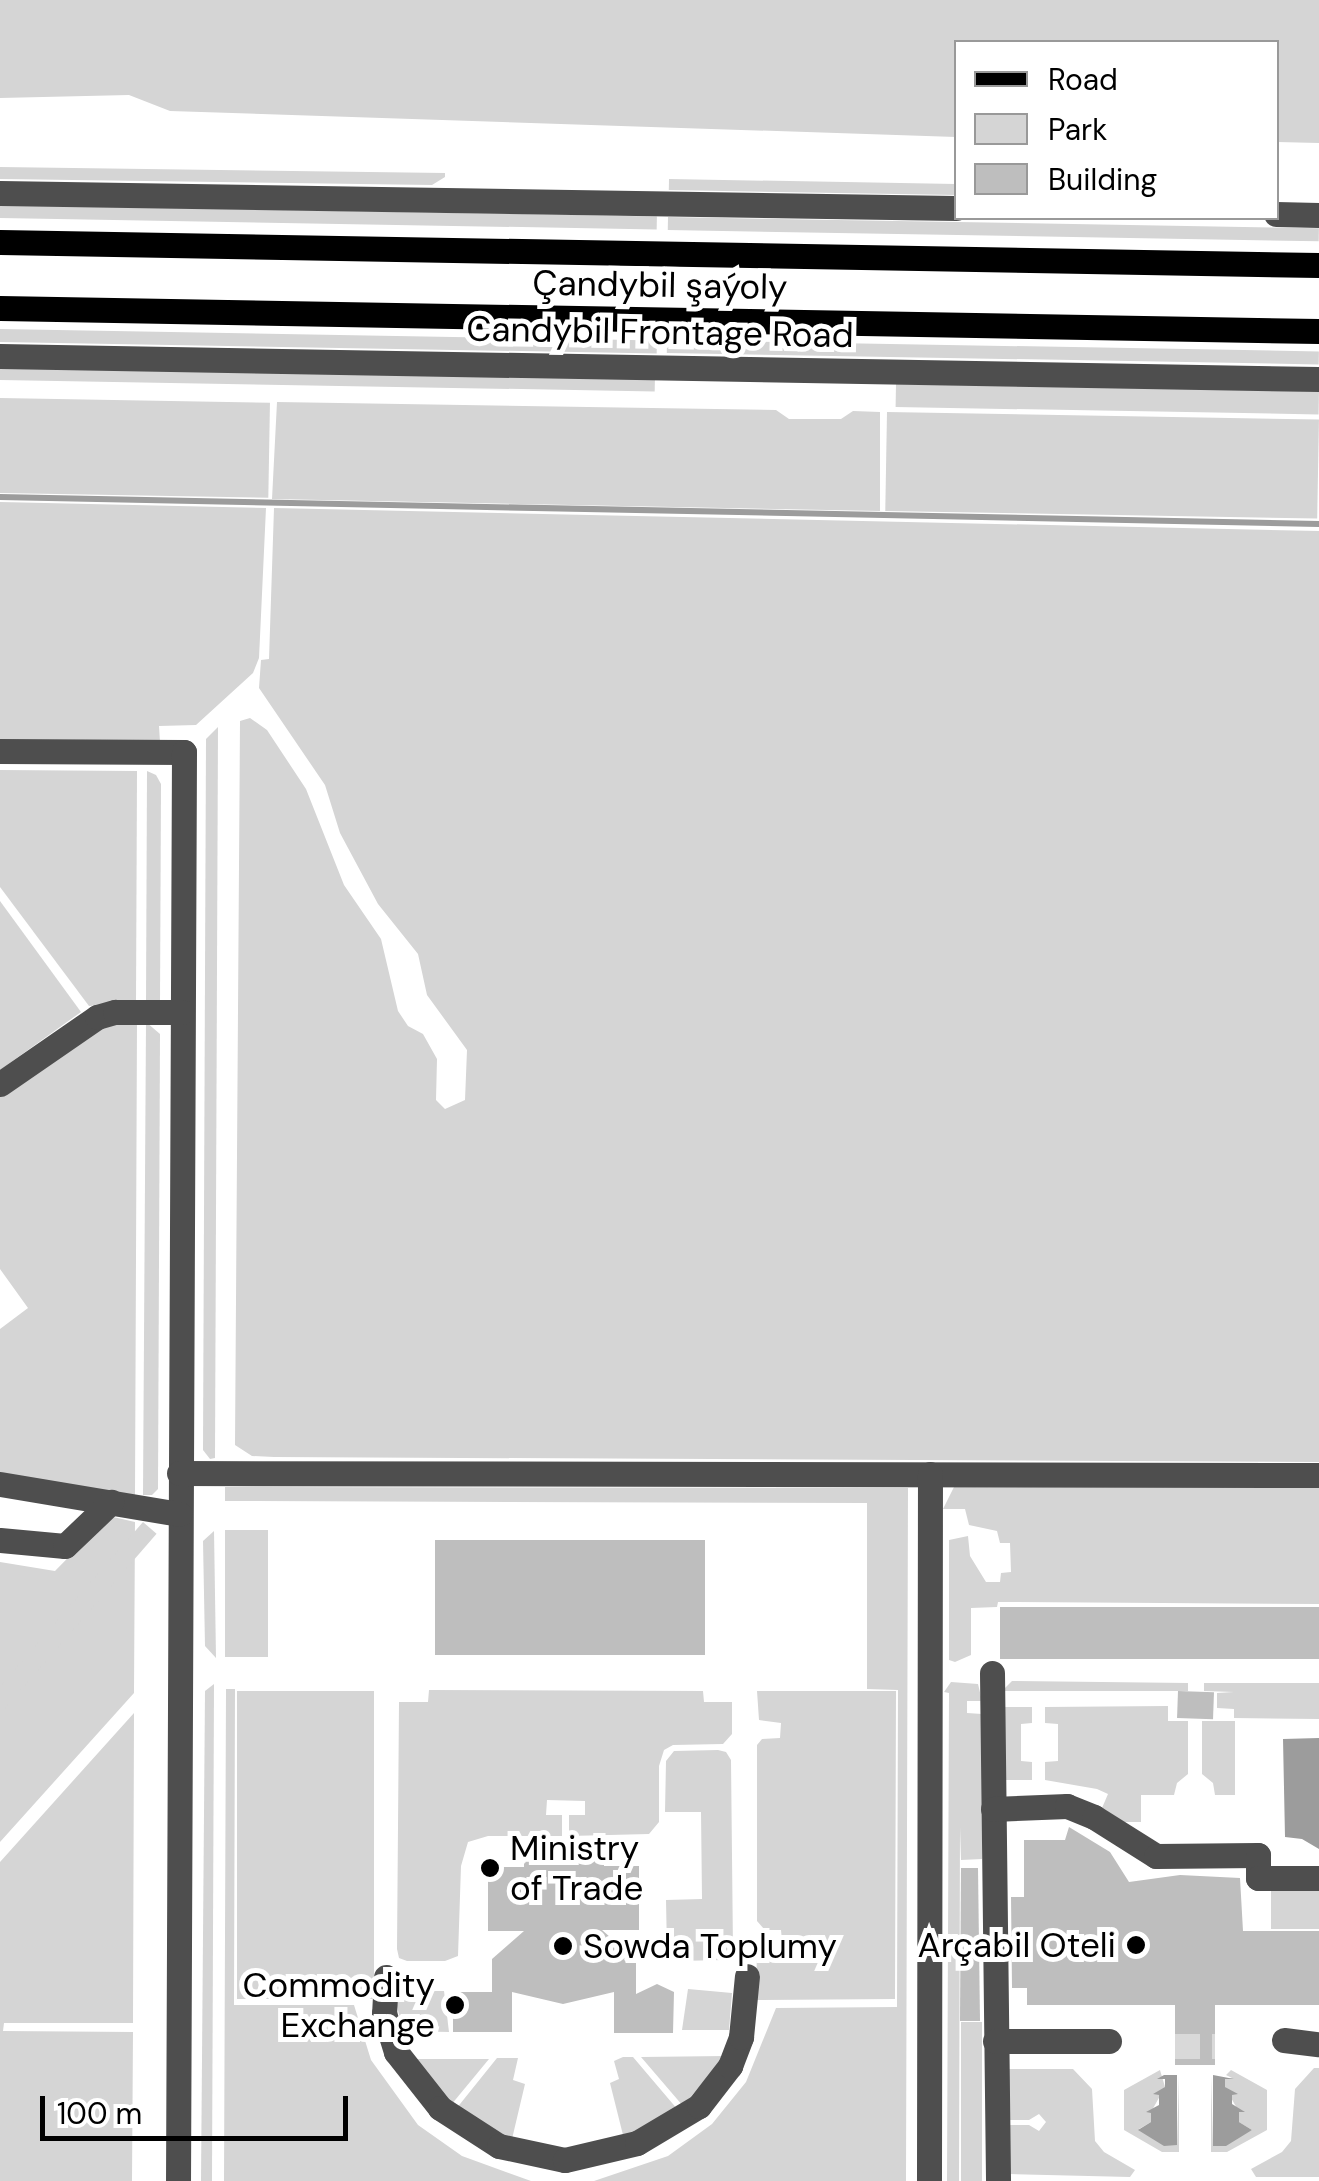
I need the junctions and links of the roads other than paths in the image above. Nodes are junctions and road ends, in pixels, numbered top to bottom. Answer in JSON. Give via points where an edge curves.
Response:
{"nodes":[{"id":1,"x":0,"y":193,"type":"edge"},
{"id":2,"x":954,"y":208,"type":"edge"},
{"id":3,"x":1279,"y":214,"type":"edge"},
{"id":4,"x":1319,"y":214,"type":"edge"},
{"id":5,"x":0,"y":242,"type":"edge"},
{"id":6,"x":1319,"y":266,"type":"edge"},
{"id":7,"x":0,"y":308,"type":"edge"},
{"id":8,"x":1319,"y":332,"type":"edge"},
{"id":9,"x":0,"y":356,"type":"edge"},
{"id":10,"x":1319,"y":380,"type":"edge"},
{"id":11,"x":0,"y":751,"type":"edge"},
{"id":12,"x":182,"y":1012,"type":"junction"},
{"id":13,"x":0,"y":1084,"type":"edge"},
{"id":14,"x":179,"y":1473,"type":"junction"},
{"id":15,"x":930,"y":1474,"type":"junction"},
{"id":16,"x":1319,"y":1475,"type":"edge"},
{"id":17,"x":0,"y":1484,"type":"edge"},
{"id":18,"x":111,"y":1502,"type":"junction"},
{"id":19,"x":180,"y":1514,"type":"junction"},
{"id":20,"x":0,"y":1540,"type":"edge"},
{"id":21,"x":992,"y":1673,"type":"dead end"},
{"id":22,"x":993,"y":1808,"type":"junction"},
{"id":23,"x":1319,"y":1878,"type":"edge"},
{"id":24,"x":746,"y":1976,"type":"dead end"},
{"id":25,"x":386,"y":1977,"type":"dead end"},
{"id":26,"x":1284,"y":2040,"type":"dead end"},
{"id":27,"x":1109,"y":2041,"type":"dead end"},
{"id":28,"x":995,"y":2042,"type":"junction"},
{"id":29,"x":1319,"y":2044,"type":"edge"},
{"id":30,"x":565,"y":2170,"type":"edge"},
{"id":31,"x":178,"y":2181,"type":"edge"},
{"id":32,"x":929,"y":2181,"type":"edge"},
{"id":33,"x":998,"y":2181,"type":"edge"}],
"edges":[{"from":1,"to":2,"type":"street"},
{"from":3,"to":4,"type":"street"},
{"from":5,"to":6,"type":"main road","name":"Çandybil şaýoly"},
{"from":7,"to":8,"type":"main road","name":"Çandybil şaýoly"},
{"from":9,"to":10,"type":"street","name":"Candybil Frontage Road"},
{"from":11,"to":12,"type":"street","via":[[184,752]]},
{"from":12,"to":13,"type":"street","via":[[97,1016]]},
{"from":12,"to":14,"type":"street"},
{"from":14,"to":15,"type":"street"},
{"from":14,"to":19,"type":"street"},
{"from":15,"to":16,"type":"street"},
{"from":15,"to":32,"type":"street"},
{"from":17,"to":18,"type":"street"},
{"from":18,"to":19,"type":"street"},
{"from":18,"to":20,"type":"street","via":[[66,1546]]},
{"from":19,"to":31,"type":"street"},
{"from":21,"to":22,"type":"street"},
{"from":22,"to":23,"type":"street","via":[[1066,1806],[1156,1856],[1258,1855],[1258,1878]]},
{"from":22,"to":28,"type":"street"},
{"from":24,"to":30,"type":"street","via":[[735,2052],[715,2089],[637,2143]]},
{"from":25,"to":30,"type":"street","via":[[388,2031],[422,2089],[479,2137]]},
{"from":26,"to":29,"type":"street"},
{"from":27,"to":28,"type":"street"},
{"from":28,"to":33,"type":"street"}]}
